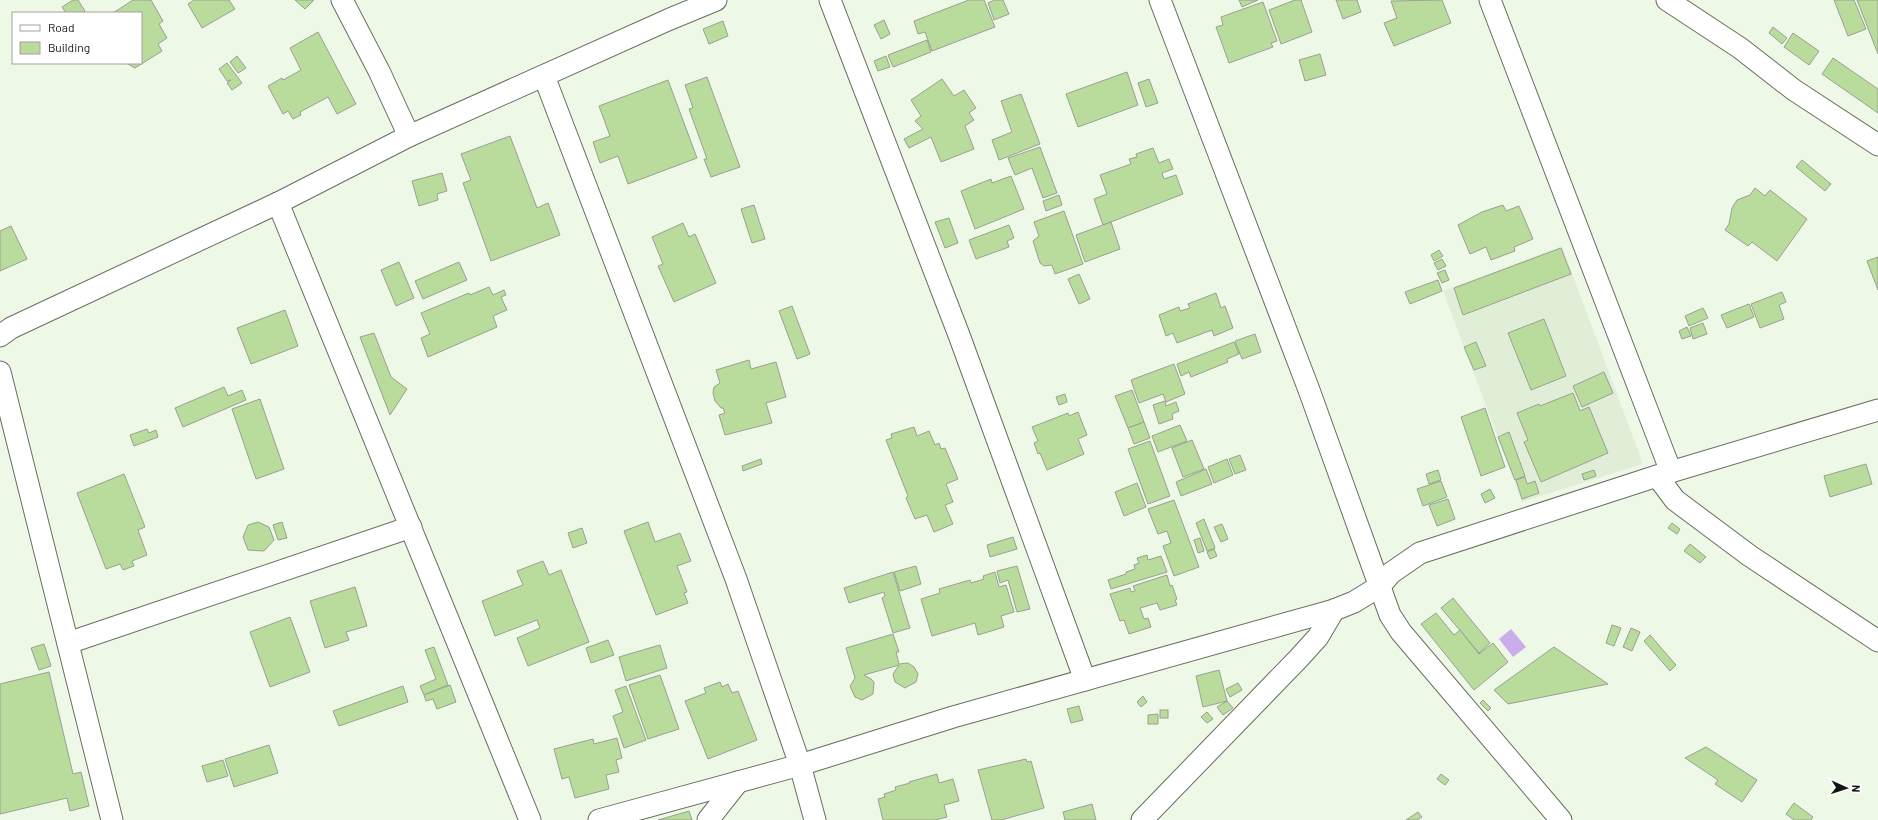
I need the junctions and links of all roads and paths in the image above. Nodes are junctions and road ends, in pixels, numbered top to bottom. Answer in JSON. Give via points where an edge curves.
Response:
{"nodes":[{"id":1,"x":342,"y":0,"type":"edge"},
{"id":2,"x":716,"y":0,"type":"edge"},
{"id":3,"x":830,"y":0,"type":"edge"},
{"id":4,"x":1160,"y":0,"type":"edge"},
{"id":5,"x":1490,"y":0,"type":"edge"},
{"id":6,"x":1667,"y":0,"type":"edge"},
{"id":7,"x":544,"y":76,"type":"junction"},
{"id":8,"x":409,"y":136,"type":"junction"},
{"id":9,"x":1878,"y":145,"type":"edge"},
{"id":10,"x":278,"y":203,"type":"junction"},
{"id":11,"x":0,"y":336,"type":"edge"},
{"id":12,"x":0,"y":372,"type":"edge"},
{"id":13,"x":1878,"y":410,"type":"edge"},
{"id":14,"x":1664,"y":474,"type":"junction"},
{"id":15,"x":411,"y":528,"type":"junction"},
{"id":16,"x":1380,"y":586,"type":"junction"},
{"id":17,"x":1334,"y":610,"type":"junction"},
{"id":18,"x":1878,"y":641,"type":"edge"},
{"id":19,"x":68,"y":643,"type":"junction"},
{"id":20,"x":1084,"y":680,"type":"junction"},
{"id":21,"x":800,"y":766,"type":"junction"},
{"id":22,"x":738,"y":782,"type":"junction"},
{"id":23,"x":112,"y":820,"type":"edge"},
{"id":24,"x":530,"y":820,"type":"edge"},
{"id":25,"x":599,"y":820,"type":"edge"},
{"id":26,"x":708,"y":820,"type":"edge"},
{"id":27,"x":815,"y":820,"type":"edge"},
{"id":28,"x":1142,"y":820,"type":"edge"},
{"id":29,"x":1561,"y":820,"type":"edge"}],
"edges":[{"from":1,"to":8,"type":"street"},
{"from":2,"to":7,"type":"street"},
{"from":3,"to":20,"type":"street","via":[[959,335]]},
{"from":4,"to":16,"type":"street","via":[[1309,390]]},
{"from":5,"to":14,"type":"street"},
{"from":6,"to":9,"type":"street","via":[[1740,48],[1794,90]]},
{"from":7,"to":8,"type":"street"},
{"from":7,"to":21,"type":"street","via":[[736,579]]},
{"from":8,"to":10,"type":"street"},
{"from":10,"to":11,"type":"street","via":[[11,328]]},
{"from":10,"to":15,"type":"street"},
{"from":12,"to":19,"type":"street"},
{"from":13,"to":14,"type":"street"},
{"from":14,"to":16,"type":"street","via":[[1420,553],[1392,573]]},
{"from":14,"to":18,"type":"street","via":[[1674,500],[1750,556]]},
{"from":15,"to":19,"type":"street"},
{"from":15,"to":24,"type":"street"},
{"from":16,"to":17,"type":"street","via":[[1354,602]]},
{"from":16,"to":29,"type":"street","via":[[1390,615],[1401,632]]},
{"from":17,"to":20,"type":"street"},
{"from":17,"to":28,"type":"street","via":[[1318,637],[1299,658]]},
{"from":19,"to":23,"type":"street"},
{"from":20,"to":21,"type":"street","via":[[953,717]]},
{"from":21,"to":22,"type":"street"},
{"from":21,"to":27,"type":"street"},
{"from":22,"to":25,"type":"street"},
{"from":22,"to":26,"type":"street"}]}
